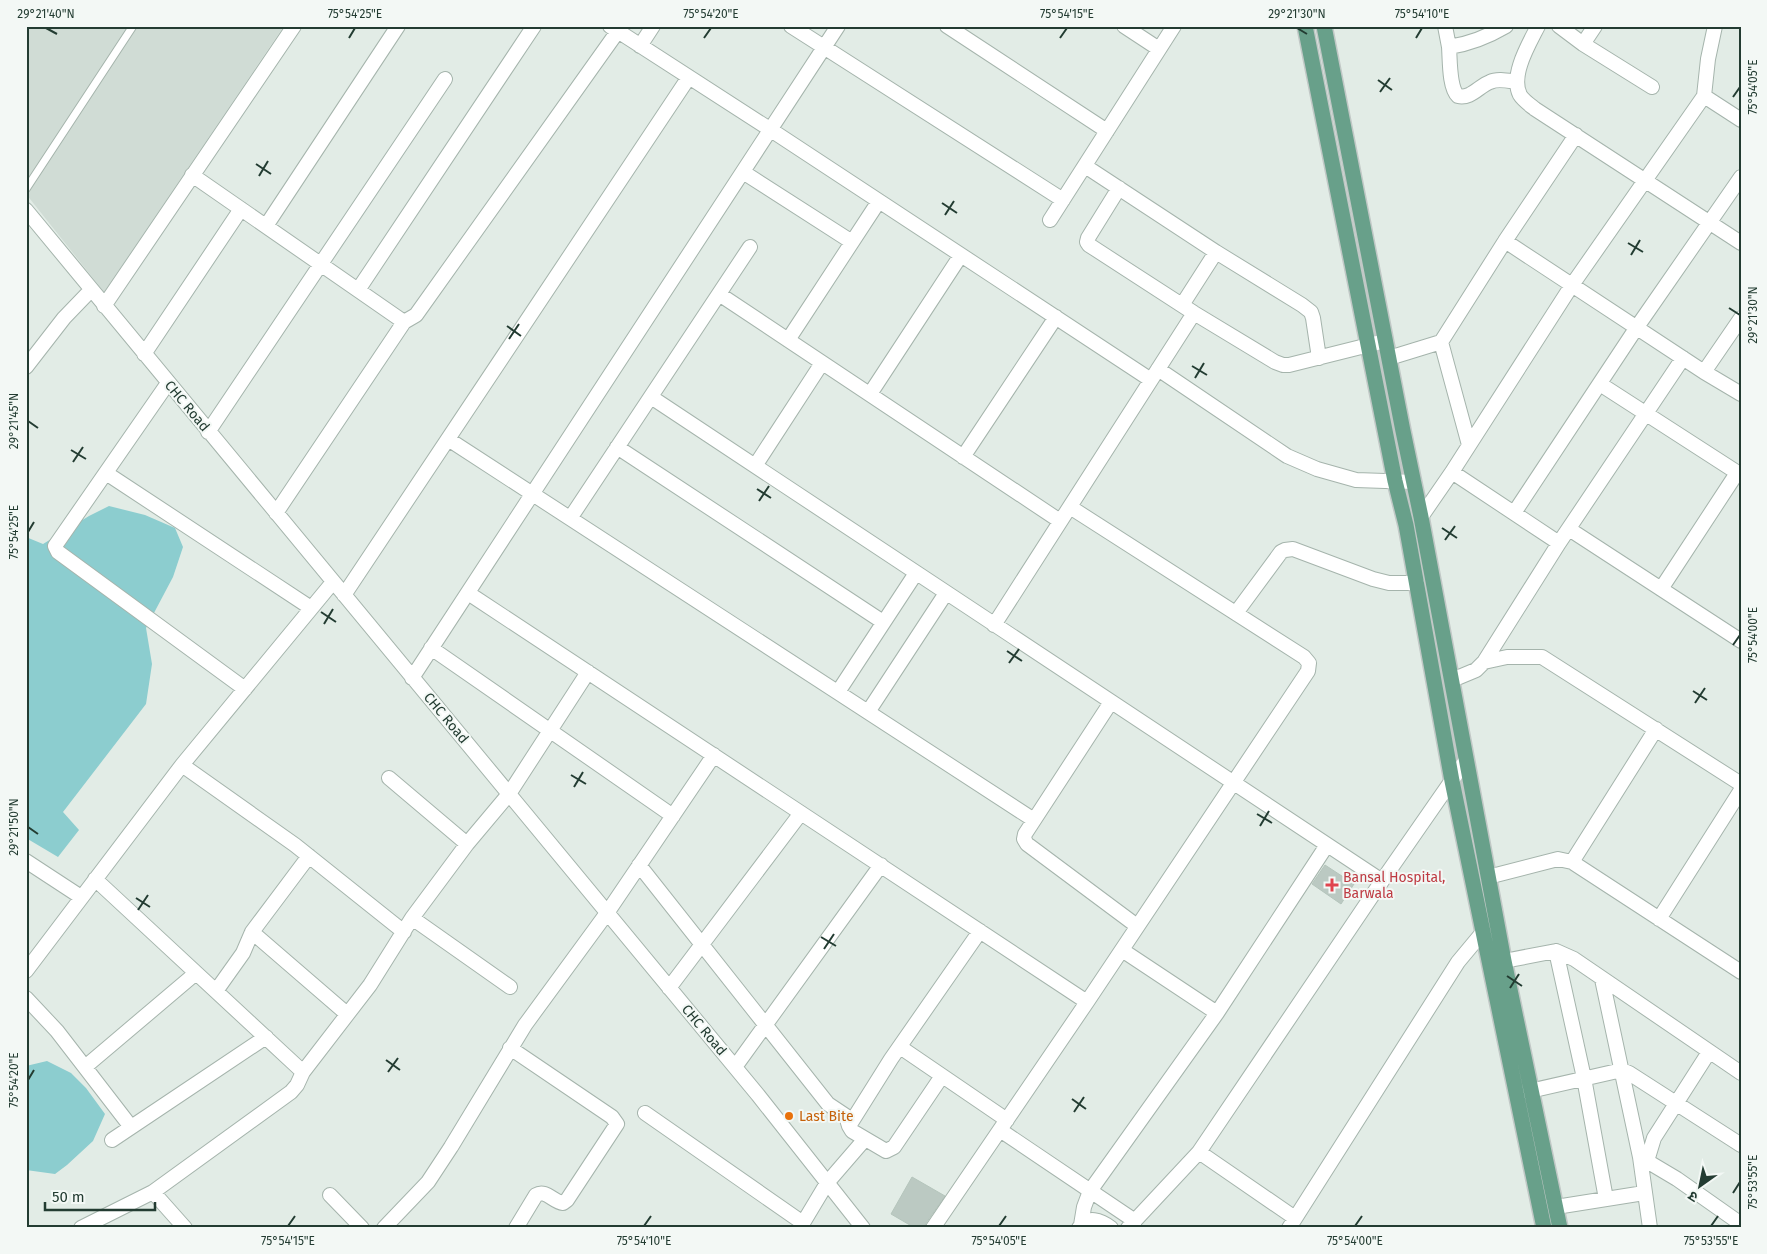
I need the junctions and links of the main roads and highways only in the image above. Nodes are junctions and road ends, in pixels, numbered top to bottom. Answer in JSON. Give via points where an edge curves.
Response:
{"nodes":[{"id":1,"x":1305,"y":26,"type":"edge"},
{"id":2,"x":1324,"y":26,"type":"edge"},
{"id":3,"x":1524,"y":1092,"type":"junction"},
{"id":4,"x":1544,"y":1228,"type":"edge"},
{"id":5,"x":1560,"y":1228,"type":"edge"}],
"edges":[{"from":1,"to":3,"type":"main road","via":[[1394,481],[1406,526],[1483,932]]},
{"from":2,"to":3,"type":"main road","via":[[1452,680],[1504,961]]},
{"from":3,"to":4,"type":"main road"},
{"from":3,"to":5,"type":"main road"}]}
